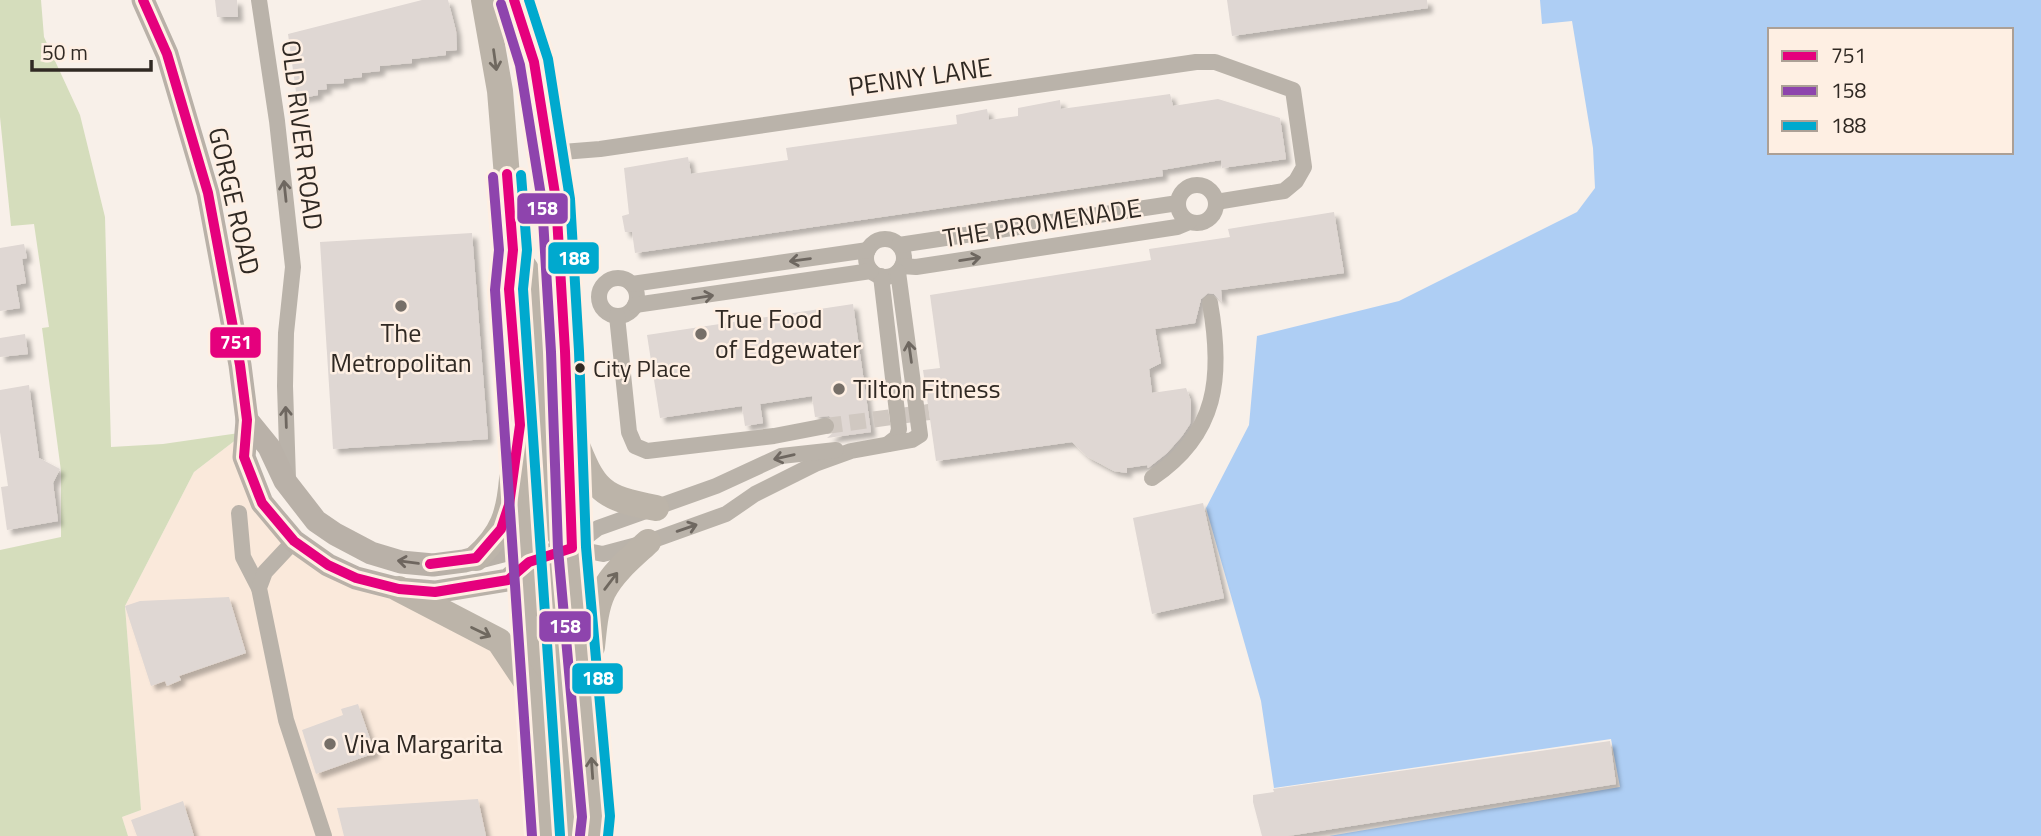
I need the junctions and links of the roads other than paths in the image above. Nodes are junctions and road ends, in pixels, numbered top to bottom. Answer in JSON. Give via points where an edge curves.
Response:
{"nodes":[{"id":1,"x":143,"y":0,"type":"edge"},
{"id":2,"x":259,"y":0,"type":"edge"},
{"id":3,"x":484,"y":0,"type":"edge"},
{"id":4,"x":514,"y":0,"type":"edge"},
{"id":5,"x":550,"y":153,"type":"junction"},
{"id":6,"x":1216,"y":202,"type":"junction"},
{"id":7,"x":1178,"y":203,"type":"junction"},
{"id":8,"x":1189,"y":222,"type":"junction"},
{"id":9,"x":899,"y":245,"type":"junction"},
{"id":10,"x":513,"y":250,"type":"junction"},
{"id":11,"x":868,"y":250,"type":"junction"},
{"id":12,"x":900,"y":269,"type":"junction"},
{"id":13,"x":876,"y":274,"type":"junction"},
{"id":14,"x":632,"y":284,"type":"junction"},
{"id":15,"x":1210,"y":303,"type":"dead end"},
{"id":16,"x":635,"y":305,"type":"junction"},
{"id":17,"x":617,"y":316,"type":"junction"},
{"id":18,"x":247,"y":420,"type":"junction"},
{"id":19,"x":568,"y":420,"type":"junction"},
{"id":20,"x":520,"y":425,"type":"junction"},
{"id":21,"x":826,"y":426,"type":"tunnel mouth"},
{"id":22,"x":888,"y":444,"type":"junction"},
{"id":23,"x":852,"y":451,"type":"junction"},
{"id":24,"x":1152,"y":478,"type":"dead end"},
{"id":25,"x":288,"y":485,"type":"junction"},
{"id":26,"x":656,"y":508,"type":"junction"},
{"id":27,"x":239,"y":513,"type":"dead end"},
{"id":28,"x":293,"y":541,"type":"junction"},
{"id":29,"x":648,"y":542,"type":"junction"},
{"id":30,"x":572,"y":548,"type":"junction"},
{"id":31,"x":476,"y":558,"type":"junction"},
{"id":32,"x":529,"y":562,"type":"junction"},
{"id":33,"x":259,"y":588,"type":"junction"},
{"id":34,"x":399,"y":589,"type":"junction"},
{"id":35,"x":586,"y":694,"type":"junction"},
{"id":36,"x":537,"y":698,"type":"junction"},
{"id":37,"x":324,"y":836,"type":"edge"},
{"id":38,"x":546,"y":836,"type":"edge"},
{"id":39,"x":576,"y":836,"type":"edge"},
{"id":40,"x":594,"y":836,"type":"edge"}],
"edges":[{"from":1,"to":18,"type":"main road","name":"GORGE ROAD","via":[[167,54],[208,193]]},
{"from":25,"to":2,"type":"street","name":"OLD RIVER ROAD","one_way":true,"via":[[286,333],[293,267]]},
{"from":3,"to":10,"type":"main road","one_way":true,"via":[[500,91]]},
{"from":4,"to":5,"type":"main road","via":[[534,62]]},
{"from":5,"to":6,"type":"street","name":"PENNY LANE","via":[[1214,62],[1293,90],[1304,166],[1284,191]]},
{"from":5,"to":19,"type":"main road"},
{"from":6,"to":7,"type":"street","via":[[1210,190],[1193,185],[1182,192]]},
{"from":6,"to":8,"type":"street","via":[[1206,221]]},
{"from":7,"to":8,"type":"street"},
{"from":7,"to":9,"type":"street","name":"THE PROMENADE"},
{"from":12,"to":8,"type":"street","name":"THE PROMENADE","one_way":true},
{"from":9,"to":11,"type":"street","via":[[878,240]]},
{"from":9,"to":12,"type":"street","via":[[904,259]]},
{"from":10,"to":20,"type":"main road","via":[[509,289]]},
{"from":10,"to":30,"type":"main road","via":[[531,277],[536,299],[551,518],[562,540]]},
{"from":11,"to":13,"type":"street","via":[[867,265]]},
{"from":11,"to":14,"type":"street","one_way":true},
{"from":12,"to":13,"type":"street","via":[[892,276]]},
{"from":22,"to":12,"type":"street","one_way":true,"via":[[920,435]]},
{"from":16,"to":13,"type":"street","one_way":true},
{"from":13,"to":22,"type":"street","via":[[899,429]]},
{"from":14,"to":16,"type":"street"},
{"from":14,"to":17,"type":"street","via":[[619,278],[601,289],[600,304]]},
{"from":15,"to":24,"type":"street","via":[[1216,334],[1214,393],[1206,418],[1183,454]]},
{"from":16,"to":17,"type":"street"},
{"from":17,"to":21,"type":"street","via":[[629,432],[635,446],[647,451]]},
{"from":18,"to":25,"type":"main road","via":[[269,447]]},
{"from":18,"to":28,"type":"main road","name":"GORGE ROAD","via":[[244,457],[262,503]]},
{"from":19,"to":26,"type":"main road","via":[[590,477],[605,493]]},
{"from":19,"to":30,"type":"main road"},
{"from":20,"to":31,"type":"main road","via":[[509,505],[501,529]]},
{"from":20,"to":32,"type":"main road"},
{"from":22,"to":23,"type":"street"},
{"from":23,"to":26,"type":"street","one_way":true,"via":[[781,456]]},
{"from":29,"to":23,"type":"street","one_way":true,"via":[[726,514],[755,494]]},
{"from":31,"to":25,"type":"main road","one_way":true,"via":[[433,565],[371,553],[316,521]]},
{"from":26,"to":30,"type":"street","via":[[598,528]]},
{"from":27,"to":33,"type":"street","via":[[243,557]]},
{"from":28,"to":33,"type":"street","via":[[265,572]]},
{"from":28,"to":34,"type":"main road","name":"GORGE ROAD","via":[[356,578]]},
{"from":29,"to":30,"type":"street","via":[[603,554]]},
{"from":35,"to":29,"type":"main road","one_way":true,"via":[[603,591]]},
{"from":30,"to":32,"type":"main road","name":"GORGE ROAD"},
{"from":30,"to":35,"type":"main road"},
{"from":31,"to":32,"type":"main road","via":[[510,549]]},
{"from":32,"to":34,"type":"main road","name":"GORGE ROAD","via":[[508,580],[435,592]]},
{"from":32,"to":36,"type":"main road"},
{"from":32,"to":39,"type":"main road","via":[[558,597],[567,784]]},
{"from":33,"to":37,"type":"street","via":[[286,720]]},
{"from":34,"to":36,"type":"main road","one_way":true,"via":[[499,641]]},
{"from":40,"to":35,"type":"main road","one_way":true},
{"from":36,"to":38,"type":"main road"}]}
